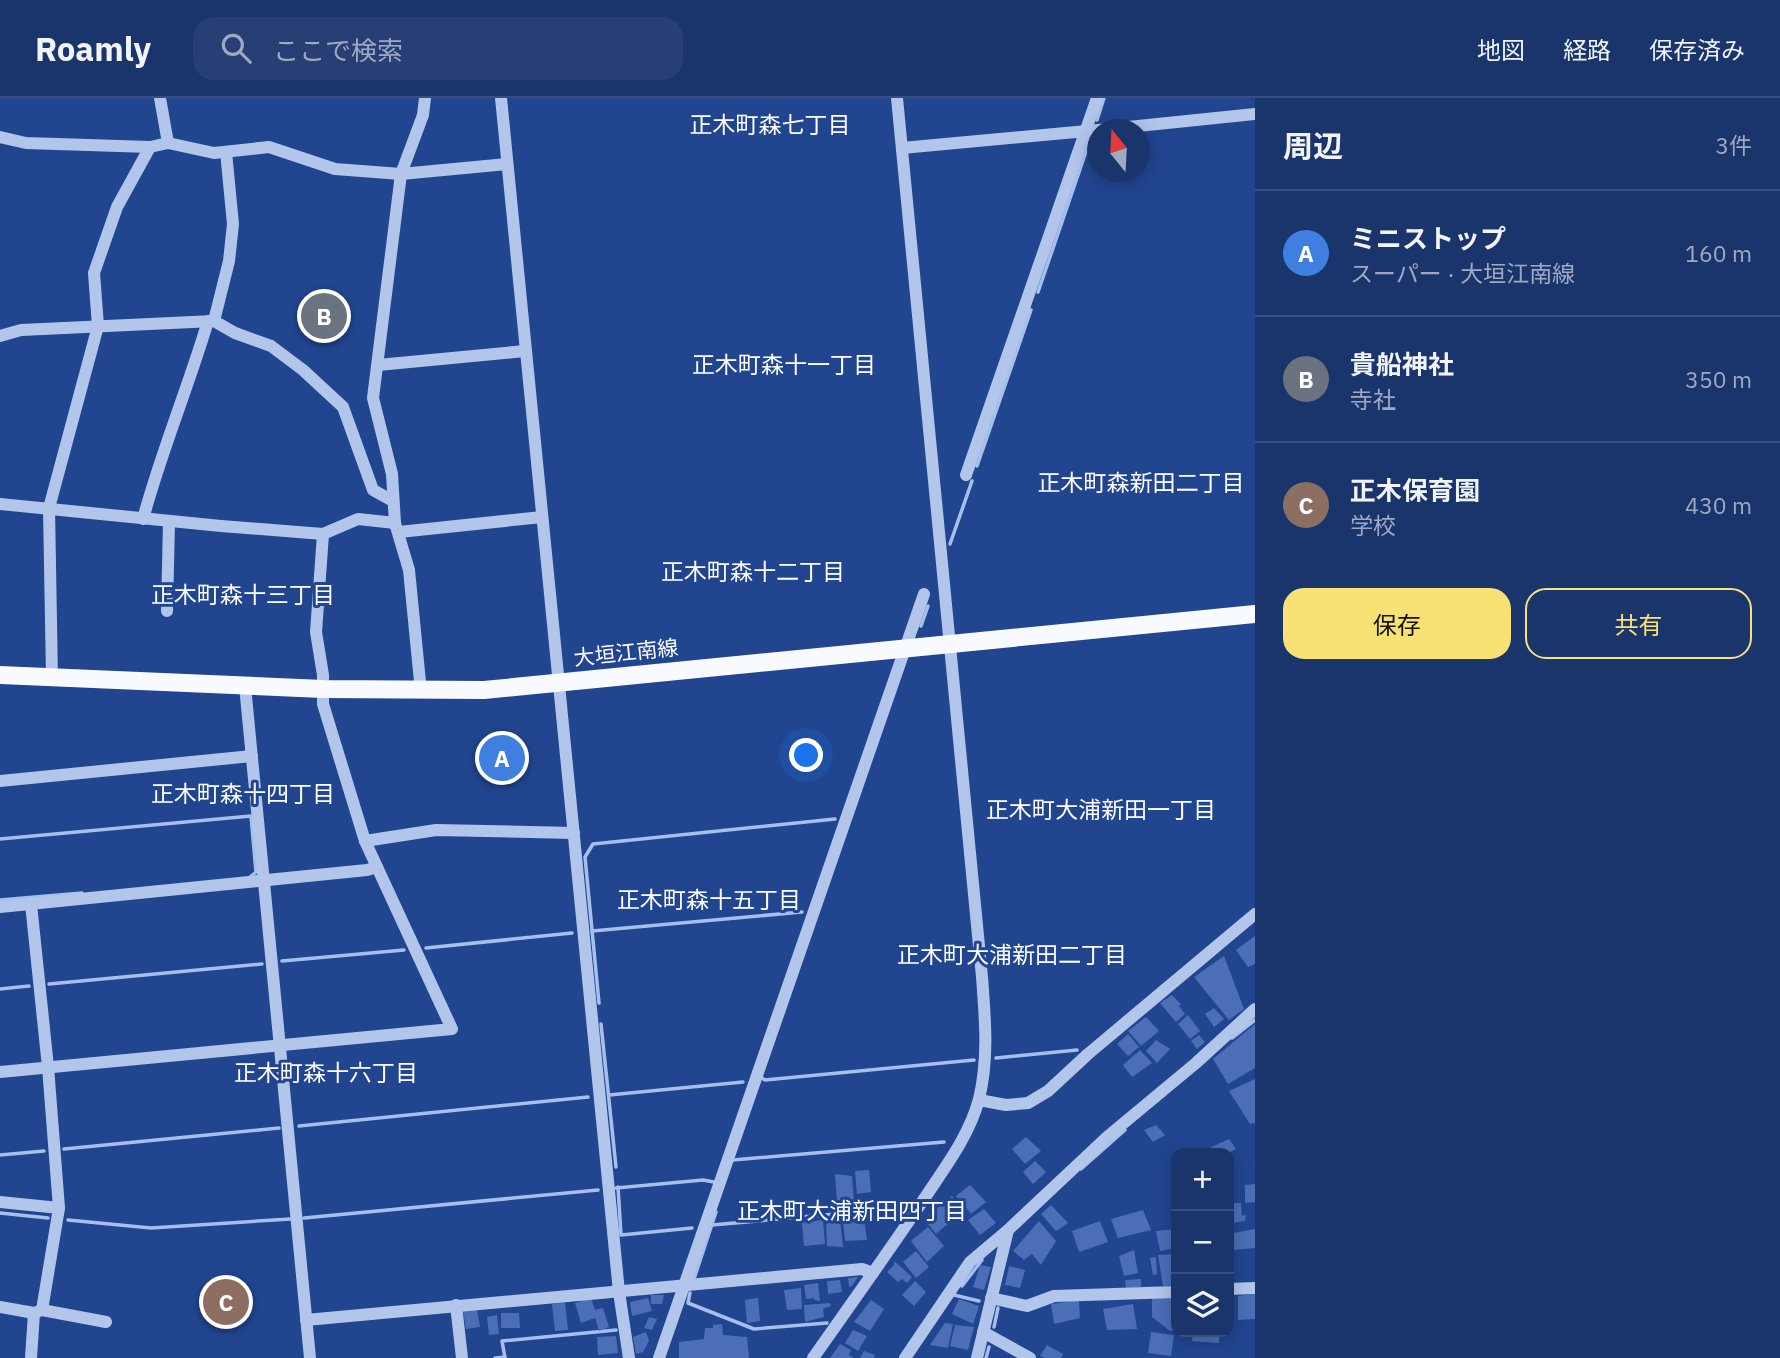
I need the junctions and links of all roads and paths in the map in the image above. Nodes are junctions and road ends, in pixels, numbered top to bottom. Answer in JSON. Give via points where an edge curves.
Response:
{"nodes":[{"id":1,"x":160,"y":98,"type":"edge"},
{"id":2,"x":425,"y":98,"type":"edge"},
{"id":3,"x":500,"y":98,"type":"edge"},
{"id":4,"x":897,"y":98,"type":"edge"},
{"id":5,"x":1097,"y":98,"type":"edge"},
{"id":6,"x":1255,"y":114,"type":"edge"},
{"id":7,"x":1095,"y":119,"type":"edge"},
{"id":8,"x":1150,"y":124,"type":"edge"},
{"id":9,"x":1087,"y":131,"type":"edge"},
{"id":10,"x":0,"y":137,"type":"edge"},
{"id":11,"x":169,"y":143,"type":"junction"},
{"id":12,"x":150,"y":147,"type":"junction"},
{"id":13,"x":902,"y":148,"type":"junction"},
{"id":14,"x":1087,"y":149,"type":"edge"},
{"id":15,"x":226,"y":152,"type":"junction"},
{"id":16,"x":507,"y":164,"type":"junction"},
{"id":17,"x":401,"y":174,"type":"junction"},
{"id":18,"x":211,"y":321,"type":"junction"},
{"id":19,"x":98,"y":326,"type":"junction"},
{"id":20,"x":0,"y":337,"type":"edge"},
{"id":21,"x":525,"y":351,"type":"junction"},
{"id":22,"x":378,"y":365,"type":"junction"},
{"id":23,"x":966,"y":475,"type":"dead end"},
{"id":24,"x":393,"y":501,"type":"junction"},
{"id":25,"x":0,"y":504,"type":"edge"},
{"id":26,"x":50,"y":508,"type":"junction"},
{"id":27,"x":542,"y":517,"type":"junction"},
{"id":28,"x":143,"y":519,"type":"junction"},
{"id":29,"x":169,"y":521,"type":"junction"},
{"id":30,"x":397,"y":527,"type":"junction"},
{"id":31,"x":323,"y":534,"type":"junction"},
{"id":32,"x":924,"y":594,"type":"dead end"},
{"id":33,"x":167,"y":611,"type":"dead end"},
{"id":34,"x":1255,"y":614,"type":"edge"},
{"id":35,"x":949,"y":645,"type":"junction"},
{"id":36,"x":904,"y":649,"type":"junction"},
{"id":37,"x":0,"y":675,"type":"edge"},
{"id":38,"x":52,"y":678,"type":"junction"},
{"id":39,"x":560,"y":683,"type":"junction"},
{"id":40,"x":245,"y":685,"type":"junction"},
{"id":41,"x":323,"y":690,"type":"junction"},
{"id":42,"x":421,"y":692,"type":"junction"},
{"id":43,"x":251,"y":756,"type":"junction"},
{"id":44,"x":0,"y":781,"type":"edge"},
{"id":45,"x":574,"y":833,"type":"junction"},
{"id":46,"x":365,"y":841,"type":"junction"},
{"id":47,"x":377,"y":867,"type":"junction"},
{"id":48,"x":264,"y":880,"type":"junction"},
{"id":49,"x":31,"y":904,"type":"junction"},
{"id":50,"x":0,"y":907,"type":"edge"},
{"id":51,"x":1255,"y":914,"type":"edge"},
{"id":52,"x":1255,"y":1009,"type":"edge"},
{"id":53,"x":281,"y":1044,"type":"junction"},
{"id":54,"x":48,"y":1067,"type":"junction"},
{"id":55,"x":0,"y":1072,"type":"edge"},
{"id":56,"x":979,"y":1100,"type":"junction"},
{"id":57,"x":0,"y":1202,"type":"edge"},
{"id":58,"x":59,"y":1208,"type":"junction"},
{"id":59,"x":1008,"y":1230,"type":"junction"},
{"id":60,"x":873,"y":1273,"type":"junction"},
{"id":61,"x":683,"y":1287,"type":"junction"},
{"id":62,"x":1255,"y":1288,"type":"edge"},
{"id":63,"x":1234,"y":1289,"type":"edge"},
{"id":64,"x":618,"y":1292,"type":"junction"},
{"id":65,"x":1171,"y":1292,"type":"edge"},
{"id":66,"x":992,"y":1298,"type":"junction"},
{"id":67,"x":456,"y":1305,"type":"junction"},
{"id":68,"x":0,"y":1307,"type":"edge"},
{"id":69,"x":38,"y":1312,"type":"junction"},
{"id":70,"x":306,"y":1320,"type":"junction"},
{"id":71,"x":106,"y":1322,"type":"dead end"},
{"id":72,"x":983,"y":1332,"type":"junction"},
{"id":73,"x":31,"y":1358,"type":"edge"},
{"id":74,"x":310,"y":1358,"type":"edge"},
{"id":75,"x":462,"y":1358,"type":"edge"},
{"id":76,"x":629,"y":1358,"type":"edge"},
{"id":77,"x":659,"y":1358,"type":"edge"},
{"id":78,"x":813,"y":1358,"type":"edge"},
{"id":79,"x":905,"y":1358,"type":"edge"},
{"id":80,"x":977,"y":1358,"type":"edge"},
{"id":81,"x":1030,"y":1358,"type":"edge"}],
"edges":[{"from":1,"to":11,"type":"street"},
{"from":2,"to":17,"type":"street"},
{"from":3,"to":16,"type":"street"},
{"from":4,"to":13,"type":"street"},
{"from":5,"to":7,"type":"street"},
{"from":6,"to":8,"type":"street"},
{"from":9,"to":13,"type":"street"},
{"from":10,"to":12,"type":"street","via":[[26,143]]},
{"from":11,"to":12,"type":"street"},
{"from":11,"to":15,"type":"street"},
{"from":12,"to":19,"type":"street","via":[[117,207],[94,273]]},
{"from":13,"to":35,"type":"street"},
{"from":14,"to":23,"type":"street"},
{"from":15,"to":17,"type":"street","via":[[269,147],[335,169]]},
{"from":15,"to":18,"type":"street","via":[[233,224],[229,261]]},
{"from":16,"to":17,"type":"street"},
{"from":16,"to":21,"type":"street"},
{"from":17,"to":22,"type":"street"},
{"from":18,"to":19,"type":"street"},
{"from":18,"to":24,"type":"street","via":[[271,346],[343,407],[373,490]]},
{"from":18,"to":28,"type":"street","via":[[155,473]]},
{"from":19,"to":20,"type":"street","via":[[22,330]]},
{"from":19,"to":26,"type":"street"},
{"from":21,"to":22,"type":"street"},
{"from":21,"to":27,"type":"street"},
{"from":22,"to":24,"type":"street","via":[[373,398],[392,474]]},
{"from":24,"to":30,"type":"street"},
{"from":25,"to":26,"type":"street"},
{"from":26,"to":28,"type":"street"},
{"from":26,"to":38,"type":"street"},
{"from":27,"to":30,"type":"street"},
{"from":27,"to":39,"type":"street"},
{"from":28,"to":29,"type":"street"},
{"from":29,"to":31,"type":"street"},
{"from":29,"to":33,"type":"street"},
{"from":30,"to":31,"type":"street","via":[[358,519]]},
{"from":30,"to":42,"type":"street","via":[[409,570]]},
{"from":31,"to":41,"type":"street","via":[[316,632]]},
{"from":32,"to":36,"type":"street"},
{"from":34,"to":35,"type":"main road","name":"大垣江南線"},
{"from":35,"to":36,"type":"main road","name":"大垣江南線"},
{"from":35,"to":56,"type":"street","via":[[986,1024]]},
{"from":36,"to":39,"type":"main road","name":"大垣江南線"},
{"from":36,"to":61,"type":"street"},
{"from":37,"to":38,"type":"main road","name":"大垣江南線"},
{"from":38,"to":40,"type":"main road","name":"大垣江南線"},
{"from":39,"to":42,"type":"main road","name":"大垣江南線"},
{"from":39,"to":45,"type":"street"},
{"from":40,"to":41,"type":"main road","name":"大垣江南線"},
{"from":40,"to":43,"type":"street"},
{"from":41,"to":42,"type":"main road","name":"大垣江南線"},
{"from":41,"to":46,"type":"street","via":[[323,704]]},
{"from":43,"to":44,"type":"street"},
{"from":43,"to":48,"type":"street"},
{"from":45,"to":46,"type":"street","via":[[436,830]]},
{"from":45,"to":64,"type":"street"},
{"from":46,"to":47,"type":"street"},
{"from":47,"to":48,"type":"street"},
{"from":47,"to":53,"type":"street","via":[[452,1029]]},
{"from":48,"to":49,"type":"street"},
{"from":48,"to":53,"type":"street"},
{"from":49,"to":50,"type":"street"},
{"from":49,"to":54,"type":"street"},
{"from":51,"to":56,"type":"street","via":[[1048,1091],[1028,1102],[1006,1105]]},
{"from":52,"to":59,"type":"street"},
{"from":53,"to":54,"type":"street"},
{"from":53,"to":70,"type":"street"},
{"from":54,"to":55,"type":"street"},
{"from":54,"to":58,"type":"street"},
{"from":56,"to":60,"type":"street","via":[[958,1147]]},
{"from":57,"to":58,"type":"street"},
{"from":58,"to":69,"type":"street"},
{"from":59,"to":66,"type":"street"},
{"from":59,"to":79,"type":"street","via":[[970,1262]]},
{"from":60,"to":61,"type":"street","via":[[862,1269]]},
{"from":60,"to":78,"type":"street"},
{"from":61,"to":64,"type":"street"},
{"from":61,"to":77,"type":"street"},
{"from":62,"to":63,"type":"street"},
{"from":64,"to":67,"type":"street"},
{"from":64,"to":76,"type":"street"},
{"from":65,"to":66,"type":"street","via":[[1054,1296],[1027,1306]]},
{"from":66,"to":72,"type":"street"},
{"from":67,"to":70,"type":"street"},
{"from":67,"to":75,"type":"street"},
{"from":68,"to":69,"type":"street"},
{"from":69,"to":71,"type":"street"},
{"from":69,"to":73,"type":"street"},
{"from":70,"to":74,"type":"street"},
{"from":72,"to":80,"type":"street"},
{"from":72,"to":81,"type":"street"}]}
